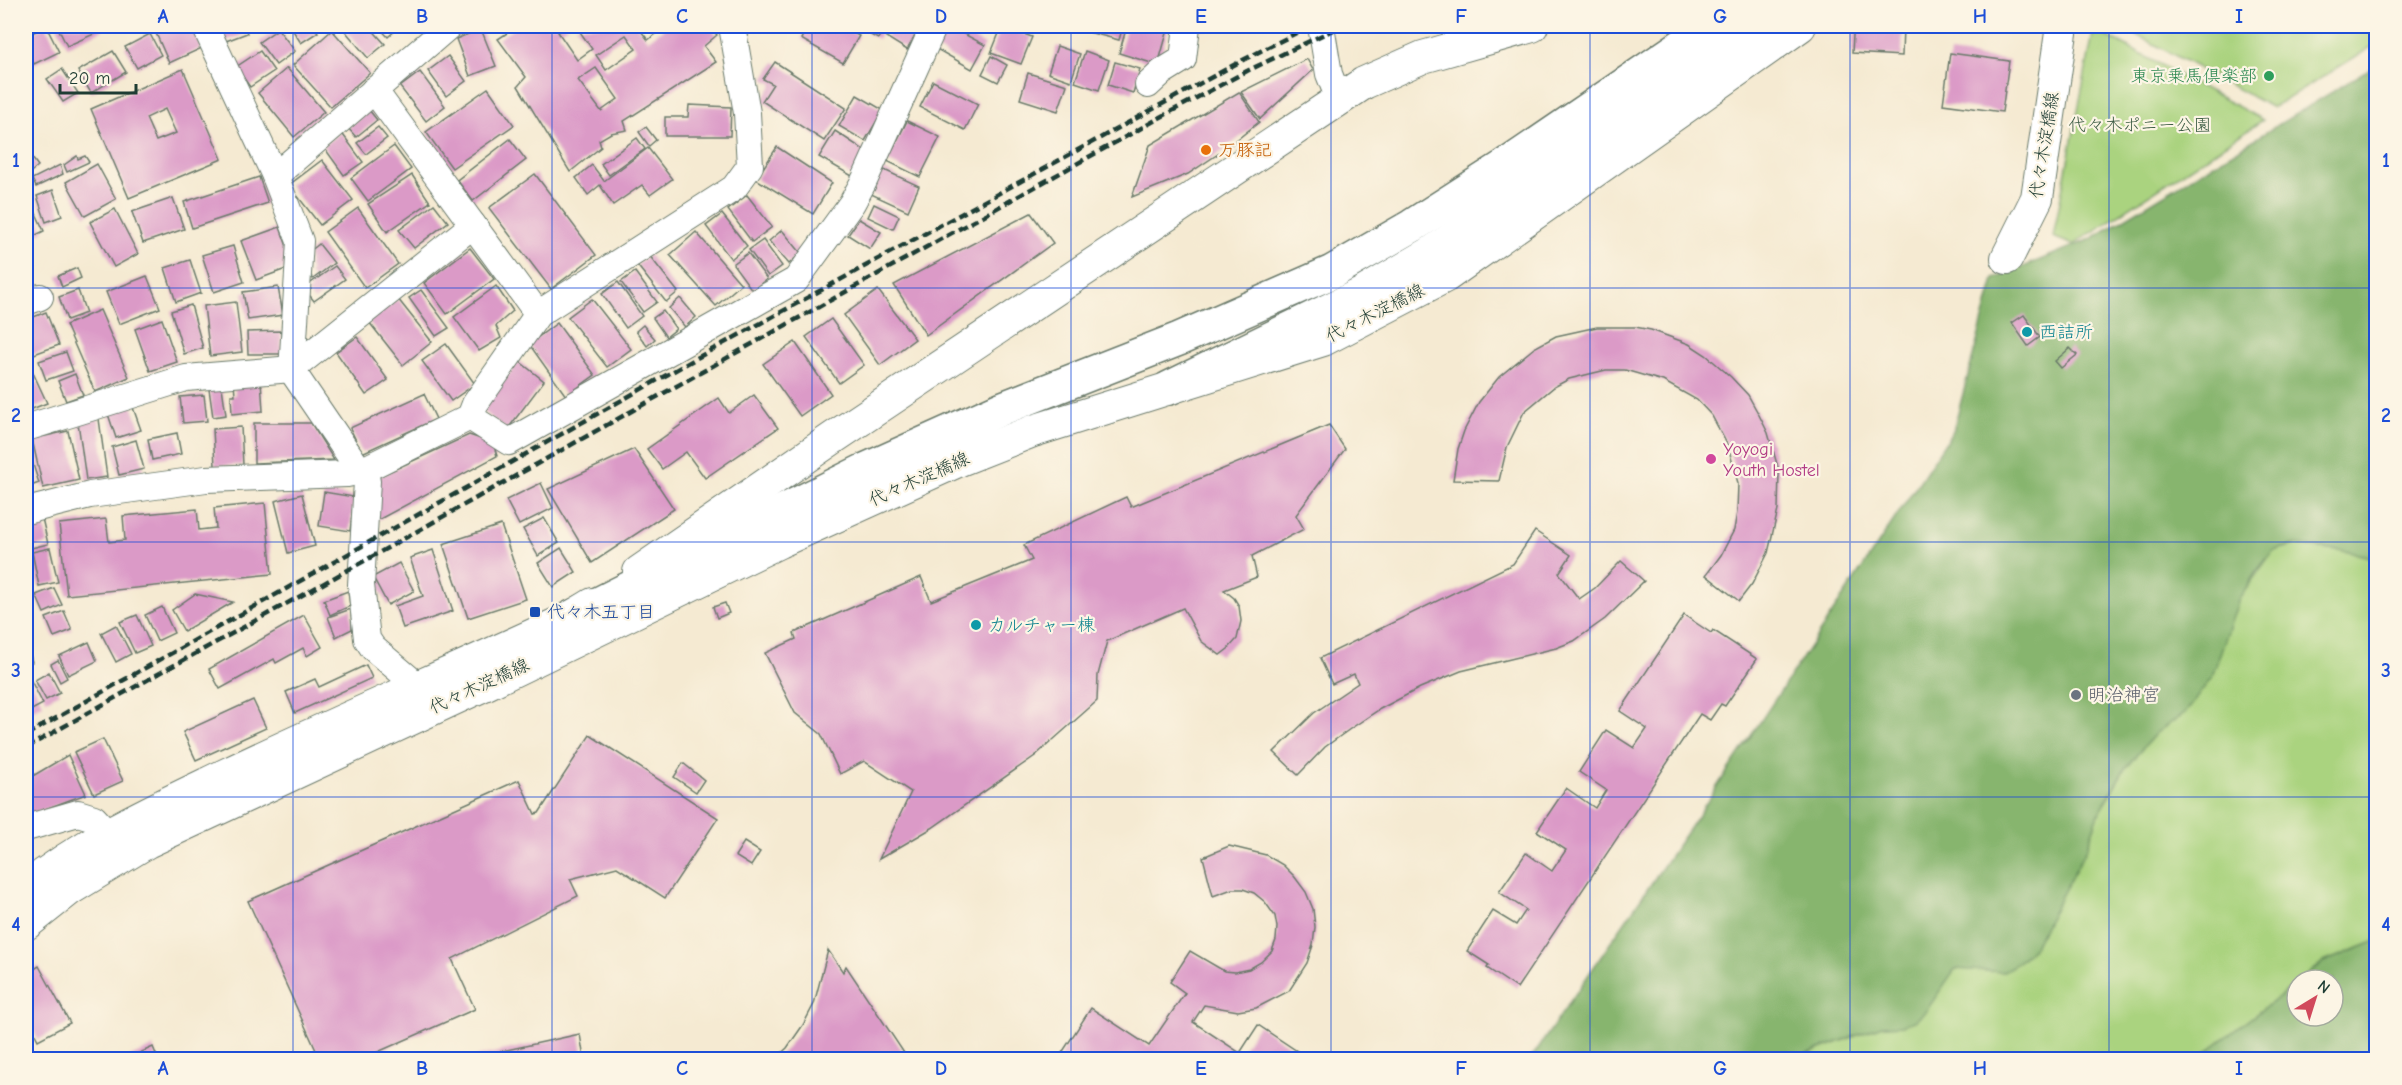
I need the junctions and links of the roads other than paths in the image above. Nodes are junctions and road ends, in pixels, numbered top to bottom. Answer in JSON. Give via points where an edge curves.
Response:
{"nodes":[{"id":1,"x":205,"y":26,"type":"edge"},
{"id":2,"x":449,"y":26,"type":"edge"},
{"id":3,"x":732,"y":26,"type":"edge"},
{"id":4,"x":934,"y":26,"type":"edge"},
{"id":5,"x":1187,"y":26,"type":"edge"},
{"id":6,"x":1321,"y":26,"type":"edge"},
{"id":7,"x":1532,"y":26,"type":"edge"},
{"id":8,"x":1711,"y":26,"type":"edge"},
{"id":9,"x":1756,"y":26,"type":"edge"},
{"id":10,"x":1800,"y":26,"type":"edge"},
{"id":11,"x":2062,"y":26,"type":"edge"},
{"id":12,"x":1148,"y":85,"type":"dead end"},
{"id":13,"x":374,"y":90,"type":"junction"},
{"id":14,"x":1339,"y":99,"type":"junction"},
{"id":15,"x":276,"y":176,"type":"junction"},
{"id":16,"x":473,"y":225,"type":"junction"},
{"id":17,"x":2007,"y":258,"type":"dead end"},
{"id":18,"x":537,"y":314,"type":"junction"},
{"id":19,"x":292,"y":369,"type":"junction"},
{"id":20,"x":1169,"y":388,"type":"junction"},
{"id":21,"x":470,"y":417,"type":"junction"},
{"id":22,"x":26,"y":428,"type":"edge"},
{"id":23,"x":361,"y":471,"type":"junction"},
{"id":24,"x":26,"y":512,"type":"edge"},
{"id":25,"x":570,"y":618,"type":"junction"},
{"id":26,"x":419,"y":687,"type":"junction"},
{"id":27,"x":26,"y":828,"type":"edge"},
{"id":28,"x":108,"y":833,"type":"junction"},
{"id":29,"x":26,"y":888,"type":"edge"},
{"id":30,"x":26,"y":924,"type":"edge"}],
"edges":[{"from":1,"to":15,"type":"street"},
{"from":2,"to":13,"type":"street"},
{"from":3,"to":18,"type":"street","via":[[747,112],[750,166],[734,188]]},
{"from":4,"to":21,"type":"street","via":[[852,203],[796,280],[508,442]]},
{"from":5,"to":12,"type":"street","via":[[1183,59]]},
{"from":6,"to":14,"type":"street","via":[[1329,74]]},
{"from":7,"to":14,"type":"street","name":"代々木淀橋線","via":[[1423,57],[1364,83]]},
{"from":8,"to":25,"type":"highway","via":[[1504,167],[1332,272],[1179,339],[1003,408],[865,470]]},
{"from":9,"to":20,"type":"highway","via":[[1430,254],[1362,294]]},
{"from":10,"to":20,"type":"street","name":"代々木淀橋線","via":[[1446,276],[1323,340]]},
{"from":11,"to":17,"type":"street","name":"代々木淀橋線","via":[[2037,198]]},
{"from":13,"to":15,"type":"street"},
{"from":13,"to":16,"type":"street"},
{"from":14,"to":25,"type":"street","name":"代々木淀橋線"},
{"from":15,"to":19,"type":"street","via":[[300,241]]},
{"from":16,"to":18,"type":"street"},
{"from":16,"to":19,"type":"street"},
{"from":18,"to":21,"type":"street"},
{"from":19,"to":22,"type":"street","via":[[186,378]]},
{"from":19,"to":23,"type":"street"},
{"from":20,"to":30,"type":"street","name":"代々木淀橋線","via":[[1033,431],[960,460],[779,543],[147,842],[70,889]]},
{"from":21,"to":23,"type":"street"},
{"from":23,"to":24,"type":"street","via":[[206,479],[90,495]]},
{"from":23,"to":26,"type":"street","via":[[367,481],[361,585],[366,639]]},
{"from":25,"to":26,"type":"street","name":"代々木淀橋線"},
{"from":26,"to":28,"type":"street","name":"代々木淀橋線","via":[[275,751]]},
{"from":27,"to":28,"type":"street","via":[[78,813],[94,818]]},
{"from":28,"to":29,"type":"street","name":"代々木淀橋線"}]}
